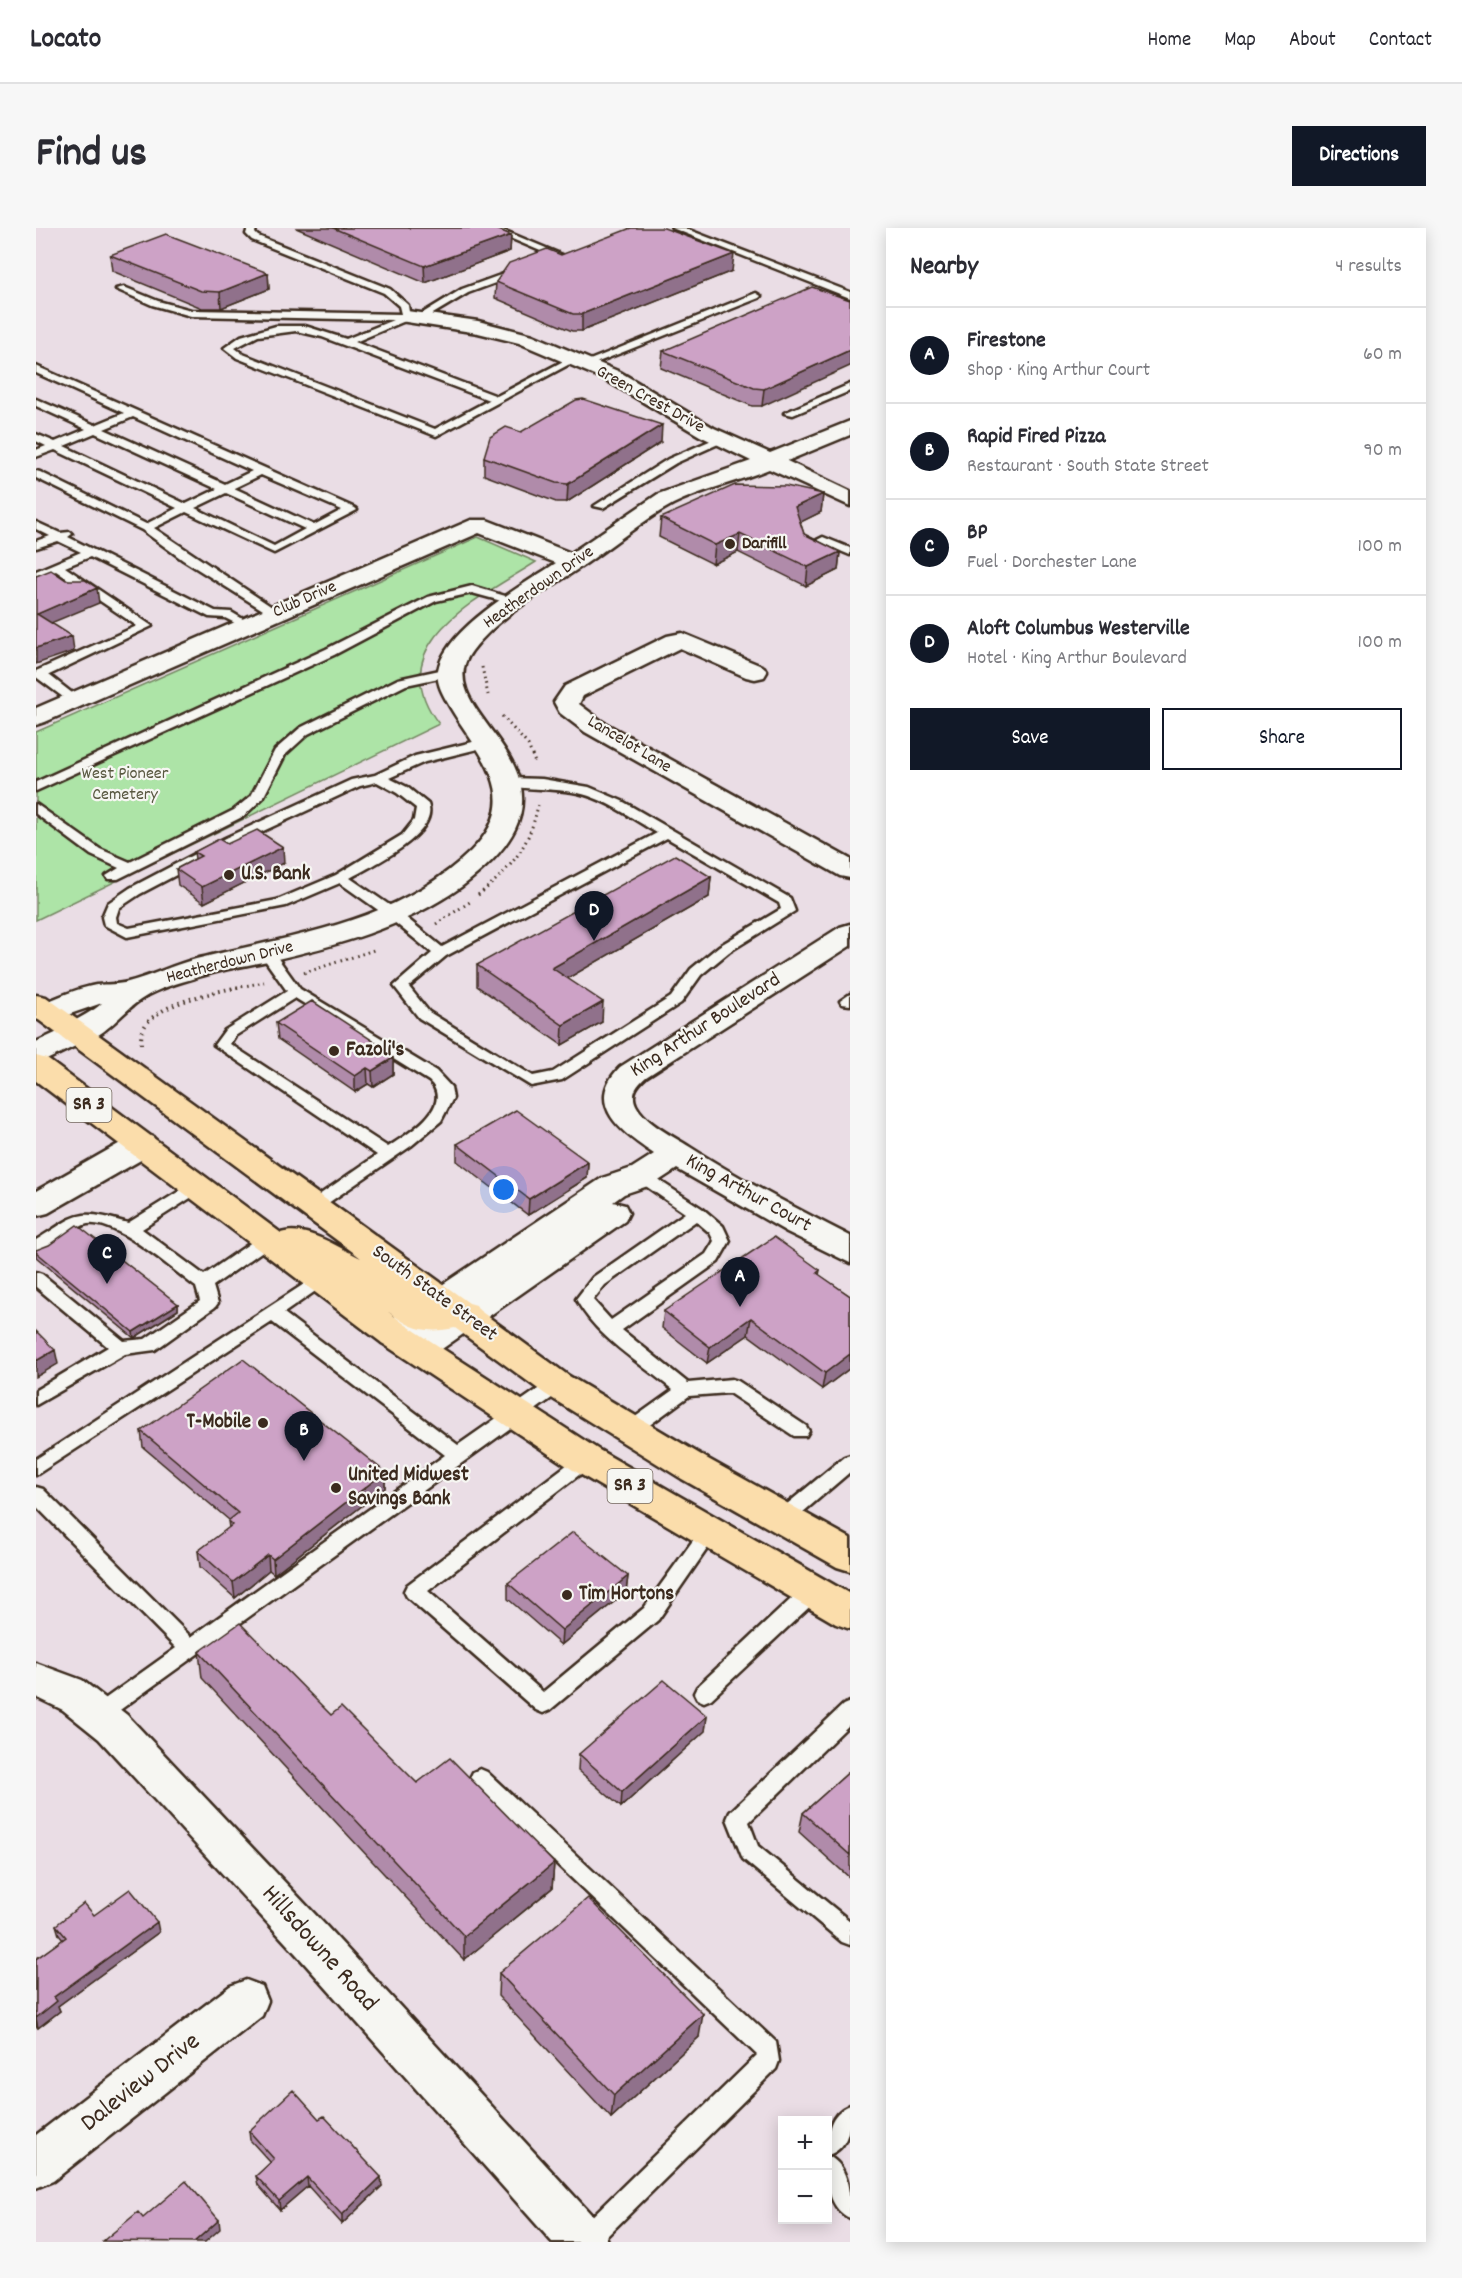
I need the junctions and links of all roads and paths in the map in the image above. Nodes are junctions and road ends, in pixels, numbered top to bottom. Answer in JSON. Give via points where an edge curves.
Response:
{"nodes":[{"id":1,"x":252,"y":228,"type":"edge"},
{"id":2,"x":490,"y":228,"type":"edge"},
{"id":3,"x":676,"y":228,"type":"edge"},
{"id":4,"x":549,"y":260,"type":"edge"},
{"id":5,"x":528,"y":268,"type":"edge"},
{"id":6,"x":121,"y":289,"type":"dead end"},
{"id":7,"x":850,"y":295,"type":"edge"},
{"id":8,"x":756,"y":296,"type":"dead end"},
{"id":9,"x":412,"y":318,"type":"junction"},
{"id":10,"x":346,"y":342,"type":"junction"},
{"id":11,"x":580,"y":361,"type":"junction"},
{"id":12,"x":36,"y":369,"type":"edge"},
{"id":13,"x":847,"y":391,"type":"edge"},
{"id":14,"x":498,"y":400,"type":"junction"},
{"id":15,"x":36,"y":402,"type":"edge"},
{"id":16,"x":133,"y":412,"type":"junction"},
{"id":17,"x":789,"y":413,"type":"dead end"},
{"id":18,"x":850,"y":427,"type":"edge"},
{"id":19,"x":96,"y":428,"type":"junction"},
{"id":20,"x":36,"y":437,"type":"edge"},
{"id":21,"x":722,"y":439,"type":"junction"},
{"id":22,"x":55,"y":446,"type":"junction"},
{"id":23,"x":36,"y":454,"type":"edge"},
{"id":24,"x":768,"y":462,"type":"junction"},
{"id":25,"x":261,"y":471,"type":"junction"},
{"id":26,"x":36,"y":474,"type":"edge"},
{"id":27,"x":227,"y":489,"type":"junction"},
{"id":28,"x":850,"y":499,"type":"edge"},
{"id":29,"x":599,"y":506,"type":"dead end"},
{"id":30,"x":187,"y":508,"type":"junction"},
{"id":31,"x":36,"y":516,"type":"edge"},
{"id":32,"x":146,"y":528,"type":"junction"},
{"id":33,"x":314,"y":529,"type":"junction"},
{"id":34,"x":72,"y":531,"type":"junction"},
{"id":35,"x":59,"y":536,"type":"junction"},
{"id":36,"x":823,"y":540,"type":"dead end"},
{"id":37,"x":36,"y":545,"type":"edge"},
{"id":38,"x":91,"y":552,"type":"junction"},
{"id":39,"x":850,"y":552,"type":"edge"},
{"id":40,"x":575,"y":562,"type":"junction"},
{"id":41,"x":56,"y":566,"type":"junction"},
{"id":42,"x":36,"y":574,"type":"edge"},
{"id":43,"x":516,"y":601,"type":"junction"},
{"id":44,"x":275,"y":614,"type":"junction"},
{"id":45,"x":237,"y":620,"type":"junction"},
{"id":46,"x":449,"y":672,"type":"junction"},
{"id":47,"x":755,"y":672,"type":"dead end"},
{"id":48,"x":75,"y":700,"type":"junction"},
{"id":49,"x":36,"y":717,"type":"edge"},
{"id":50,"x":489,"y":742,"type":"junction"},
{"id":51,"x":379,"y":778,"type":"junction"},
{"id":52,"x":509,"y":782,"type":"junction"},
{"id":53,"x":36,"y":787,"type":"edge"},
{"id":54,"x":36,"y":808,"type":"edge"},
{"id":55,"x":667,"y":833,"type":"junction"},
{"id":56,"x":134,"y":867,"type":"junction"},
{"id":57,"x":850,"y":870,"type":"edge"},
{"id":58,"x":113,"y":876,"type":"dead end"},
{"id":59,"x":340,"y":878,"type":"junction"},
{"id":60,"x":393,"y":914,"type":"junction"},
{"id":61,"x":850,"y":933,"type":"edge"},
{"id":62,"x":267,"y":953,"type":"junction"},
{"id":63,"x":441,"y":953,"type":"junction"},
{"id":64,"x":133,"y":991,"type":"junction"},
{"id":65,"x":295,"y":992,"type":"junction"},
{"id":66,"x":40,"y":1012,"type":"edge"},
{"id":67,"x":75,"y":1034,"type":"junction"},
{"id":68,"x":36,"y":1055,"type":"edge"},
{"id":69,"x":36,"y":1066,"type":"edge"},
{"id":70,"x":142,"y":1145,"type":"junction"},
{"id":71,"x":678,"y":1154,"type":"junction"},
{"id":72,"x":388,"y":1155,"type":"junction"},
{"id":73,"x":643,"y":1176,"type":"junction"},
{"id":74,"x":197,"y":1186,"type":"junction"},
{"id":75,"x":36,"y":1205,"type":"edge"},
{"id":76,"x":315,"y":1206,"type":"junction"},
{"id":77,"x":697,"y":1213,"type":"junction"},
{"id":78,"x":130,"y":1229,"type":"junction"},
{"id":79,"x":256,"y":1231,"type":"junction"},
{"id":80,"x":36,"y":1248,"type":"edge"},
{"id":81,"x":850,"y":1251,"type":"edge"},
{"id":82,"x":36,"y":1278,"type":"edge"},
{"id":83,"x":321,"y":1279,"type":"junction"},
{"id":84,"x":204,"y":1284,"type":"junction"},
{"id":85,"x":272,"y":1313,"type":"junction"},
{"id":86,"x":427,"y":1323,"type":"junction"},
{"id":87,"x":611,"y":1329,"type":"junction"},
{"id":88,"x":121,"y":1348,"type":"junction"},
{"id":89,"x":557,"y":1385,"type":"junction"},
{"id":90,"x":685,"y":1390,"type":"junction"},
{"id":91,"x":36,"y":1398,"type":"edge"},
{"id":92,"x":518,"y":1414,"type":"junction"},
{"id":93,"x":630,"y":1430,"type":"junction"},
{"id":94,"x":800,"y":1431,"type":"dead end"},
{"id":95,"x":458,"y":1455,"type":"junction"},
{"id":96,"x":850,"y":1462,"type":"edge"},
{"id":97,"x":596,"y":1466,"type":"junction"},
{"id":98,"x":36,"y":1468,"type":"edge"},
{"id":99,"x":695,"y":1469,"type":"junction"},
{"id":100,"x":36,"y":1494,"type":"edge"},
{"id":101,"x":782,"y":1519,"type":"junction"},
{"id":102,"x":709,"y":1533,"type":"junction"},
{"id":103,"x":850,"y":1556,"type":"edge"},
{"id":104,"x":850,"y":1580,"type":"edge"},
{"id":105,"x":812,"y":1592,"type":"junction"},
{"id":106,"x":850,"y":1613,"type":"edge"},
{"id":107,"x":190,"y":1650,"type":"junction"},
{"id":108,"x":36,"y":1680,"type":"edge"},
{"id":109,"x":704,"y":1693,"type":"dead end"},
{"id":110,"x":850,"y":1711,"type":"edge"},
{"id":111,"x":99,"y":1714,"type":"junction"},
{"id":112,"x":480,"y":1778,"type":"dead end"},
{"id":113,"x":850,"y":1935,"type":"edge"},
{"id":114,"x":246,"y":2001,"type":"dead end"},
{"id":115,"x":850,"y":2117,"type":"edge"},
{"id":116,"x":832,"y":2139,"type":"edge"},
{"id":117,"x":36,"y":2164,"type":"edge"},
{"id":118,"x":829,"y":2170,"type":"edge"},
{"id":119,"x":850,"y":2206,"type":"edge"},
{"id":120,"x":584,"y":2242,"type":"edge"}],
"edges":[{"from":1,"to":9,"type":"lane","via":[[250,234],[255,238],[387,291]]},
{"from":2,"to":4,"type":"lane","via":[[565,254]]},
{"from":3,"to":7,"type":"lane"},
{"from":5,"to":9,"type":"lane","via":[[465,291]]},
{"from":6,"to":9,"type":"lane","via":[[191,313]]},
{"from":8,"to":11,"type":"lane"},
{"from":9,"to":10,"type":"lane"},
{"from":9,"to":11,"type":"street","name":"Green Crest Drive","via":[[478,327],[526,339]]},
{"from":10,"to":14,"type":"lane"},
{"from":10,"to":14,"type":"lane","via":[[293,328],[267,331],[229,348],[240,356],[436,433]]},
{"from":11,"to":14,"type":"lane"},
{"from":11,"to":21,"type":"street","name":"Green Crest Drive"},
{"from":12,"to":16,"type":"lane"},
{"from":13,"to":17,"type":"lane"},
{"from":15,"to":19,"type":"lane"},
{"from":16,"to":19,"type":"lane"},
{"from":16,"to":25,"type":"lane"},
{"from":18,"to":24,"type":"street","name":"Heatherdown Drive"},
{"from":19,"to":22,"type":"lane"},
{"from":19,"to":27,"type":"lane"},
{"from":20,"to":22,"type":"lane"},
{"from":21,"to":24,"type":"street","name":"Green Crest Drive"},
{"from":21,"to":29,"type":"lane","via":[[672,461]]},
{"from":22,"to":23,"type":"lane"},
{"from":22,"to":30,"type":"lane"},
{"from":24,"to":28,"type":"street","name":"Green Crest Drive"},
{"from":24,"to":40,"type":"street","name":"Heatherdown Drive","via":[[666,499]]},
{"from":25,"to":27,"type":"lane"},
{"from":25,"to":33,"type":"lane","via":[[351,510]]},
{"from":26,"to":32,"type":"lane"},
{"from":27,"to":30,"type":"lane"},
{"from":27,"to":33,"type":"lane"},
{"from":30,"to":32,"type":"lane"},
{"from":30,"to":33,"type":"lane","via":[[274,550]]},
{"from":31,"to":34,"type":"lane"},
{"from":31,"to":35,"type":"lane"},
{"from":32,"to":44,"type":"lane"},
{"from":34,"to":35,"type":"lane"},
{"from":34,"to":45,"type":"lane","via":[[225,608]]},
{"from":35,"to":37,"type":"lane"},
{"from":35,"to":38,"type":"lane"},
{"from":36,"to":39,"type":"lane"},
{"from":38,"to":41,"type":"lane"},
{"from":38,"to":45,"type":"lane","via":[[213,614]]},
{"from":40,"to":43,"type":"street","name":"Heatherdown Drive"},
{"from":40,"to":44,"type":"street","name":"Club Drive","via":[[479,525]]},
{"from":41,"to":42,"type":"lane"},
{"from":41,"to":48,"type":"lane","via":[[146,626],[39,674]]},
{"from":43,"to":46,"type":"street","name":"Heatherdown Drive","via":[[468,640]]},
{"from":43,"to":53,"type":"lane","via":[[472,589],[432,599],[330,652]]},
{"from":44,"to":45,"type":"street","name":"Club Drive"},
{"from":45,"to":48,"type":"street","name":"Club Drive"},
{"from":46,"to":50,"type":"street","name":"Heatherdown Drive","via":[[460,706]]},
{"from":46,"to":56,"type":"lane","via":[[402,682],[304,731],[279,753],[256,798],[239,813]]},
{"from":47,"to":57,"type":"street","name":"Lancelot Lane","via":[[682,640],[675,641],[574,691],[566,702],[594,728]]},
{"from":48,"to":49,"type":"street","name":"Club Drive"},
{"from":50,"to":51,"type":"lane","via":[[420,759]]},
{"from":50,"to":52,"type":"street","name":"Heatherdown Drive"},
{"from":51,"to":59,"type":"lane","via":[[423,807],[421,821],[407,838]]},
{"from":51,"to":59,"type":"lane","via":[[356,783],[230,841],[135,891],[113,906],[109,917],[111,925],[127,933],[182,924],[280,903]]},
{"from":52,"to":55,"type":"lane","via":[[584,790]]},
{"from":52,"to":60,"type":"street","name":"Heatherdown Drive","via":[[509,809],[498,836],[482,857],[446,886]]},
{"from":54,"to":56,"type":"lane","via":[[113,862]]},
{"from":55,"to":63,"type":"lane"},
{"from":55,"to":63,"type":"lane","via":[[785,901],[788,911],[724,949],[696,972],[676,1000],[557,1076],[531,1082],[424,1015],[401,986]]},
{"from":56,"to":58,"type":"lane"},
{"from":59,"to":60,"type":"lane"},
{"from":60,"to":62,"type":"street","name":"Heatherdown Drive","via":[[358,929]]},
{"from":60,"to":63,"type":"lane"},
{"from":61,"to":71,"type":"street","name":"King Arthur Boulevard","via":[[624,1080],[618,1091],[619,1099],[629,1120]]},
{"from":62,"to":64,"type":"street","name":"Heatherdown Drive","via":[[196,968]]},
{"from":62,"to":65,"type":"lane"},
{"from":64,"to":66,"type":"street","name":"Heatherdown Drive","via":[[91,996]]},
{"from":64,"to":67,"type":"street","name":"Heatherdown Drive","via":[[104,1018]]},
{"from":65,"to":72,"type":"lane","via":[[431,1074],[444,1088],[446,1101],[436,1118]]},
{"from":65,"to":72,"type":"lane","via":[[230,1033],[222,1045]]},
{"from":66,"to":67,"type":"main road","name":"South State Street","number":"SR 3"},
{"from":67,"to":68,"type":"street","name":"Heatherdown Drive"},
{"from":67,"to":76,"type":"main road","name":"South State Street","number":"SR 3"},
{"from":69,"to":70,"type":"main road","name":"South State Street","number":"SR 3"},
{"from":70,"to":74,"type":"main road","name":"South State Street","number":"SR 3"},
{"from":70,"to":75,"type":"street"},
{"from":71,"to":73,"type":"street"},
{"from":71,"to":81,"type":"street","name":"King Arthur Court"},
{"from":72,"to":76,"type":"lane"},
{"from":73,"to":77,"type":"lane"},
{"from":73,"to":86,"type":"street","via":[[613,1186]]},
{"from":74,"to":78,"type":"lane"},
{"from":74,"to":79,"type":"main road","name":"South State Street","number":"SR 3"},
{"from":76,"to":86,"type":"main road","name":"South State Street","number":"SR 3"},
{"from":77,"to":87,"type":"lane","via":[[717,1230],[722,1241],[719,1249],[712,1258]]},
{"from":77,"to":87,"type":"lane","via":[[588,1291],[586,1307]]},
{"from":78,"to":80,"type":"lane","via":[[82,1219]]},
{"from":78,"to":84,"type":"lane"},
{"from":79,"to":83,"type":"main road","name":"South State Street","number":"SR 3"},
{"from":79,"to":84,"type":"lane"},
{"from":79,"to":86,"type":"main road","via":[[305,1245],[349,1267]]},
{"from":82,"to":88,"type":"lane"},
{"from":83,"to":85,"type":"lane"},
{"from":83,"to":86,"type":"main road","name":"South State Street","number":"SR 3"},
{"from":84,"to":88,"type":"lane","via":[[209,1303],[149,1345]]},
{"from":85,"to":95,"type":"lane"},
{"from":85,"to":98,"type":"lane"},
{"from":86,"to":89,"type":"main road","name":"South State Street","number":"SR 3"},
{"from":86,"to":92,"type":"main road","name":"South State Street","number":"SR 3"},
{"from":87,"to":90,"type":"lane"},
{"from":88,"to":91,"type":"lane"},
{"from":89,"to":92,"type":"lane"},
{"from":89,"to":93,"type":"main road","name":"South State Street","number":"SR 3"},
{"from":90,"to":93,"type":"lane"},
{"from":90,"to":94,"type":"lane","via":[[732,1386]]},
{"from":92,"to":95,"type":"lane"},
{"from":92,"to":97,"type":"main road","name":"South State Street","number":"SR 3"},
{"from":92,"to":99,"type":"main road","via":[[561,1408],[612,1441]]},
{"from":93,"to":99,"type":"main road","name":"South State Street","number":"SR 3"},
{"from":95,"to":107,"type":"lane"},
{"from":96,"to":101,"type":"lane"},
{"from":97,"to":102,"type":"main road","name":"South State Street","number":"SR 3"},
{"from":97,"to":102,"type":"lane","via":[[414,1591],[543,1704],[651,1614]]},
{"from":97,"to":104,"type":"main road","via":[[694,1493]]},
{"from":99,"to":101,"type":"main road","name":"South State Street","number":"SR 3"},
{"from":100,"to":107,"type":"lane"},
{"from":101,"to":103,"type":"main road","name":"South State Street","number":"SR 3"},
{"from":102,"to":105,"type":"main road","name":"South State Street","number":"SR 3"},
{"from":105,"to":106,"type":"main road","name":"South State Street","number":"SR 3"},
{"from":105,"to":109,"type":"lane"},
{"from":107,"to":111,"type":"lane"},
{"from":108,"to":111,"type":"street","name":"Hillsdowne Road","via":[[78,1697]]},
{"from":110,"to":113,"type":"lane","via":[[737,1819],[750,1852]]},
{"from":111,"to":120,"type":"street","name":"Hillsdowne Road","via":[[312,1941]]},
{"from":112,"to":120,"type":"lane","via":[[768,2050],[768,2061]]},
{"from":114,"to":117,"type":"street","name":"Daleview Drive"},
{"from":115,"to":116,"type":"lane"},
{"from":118,"to":119,"type":"lane"}]}
